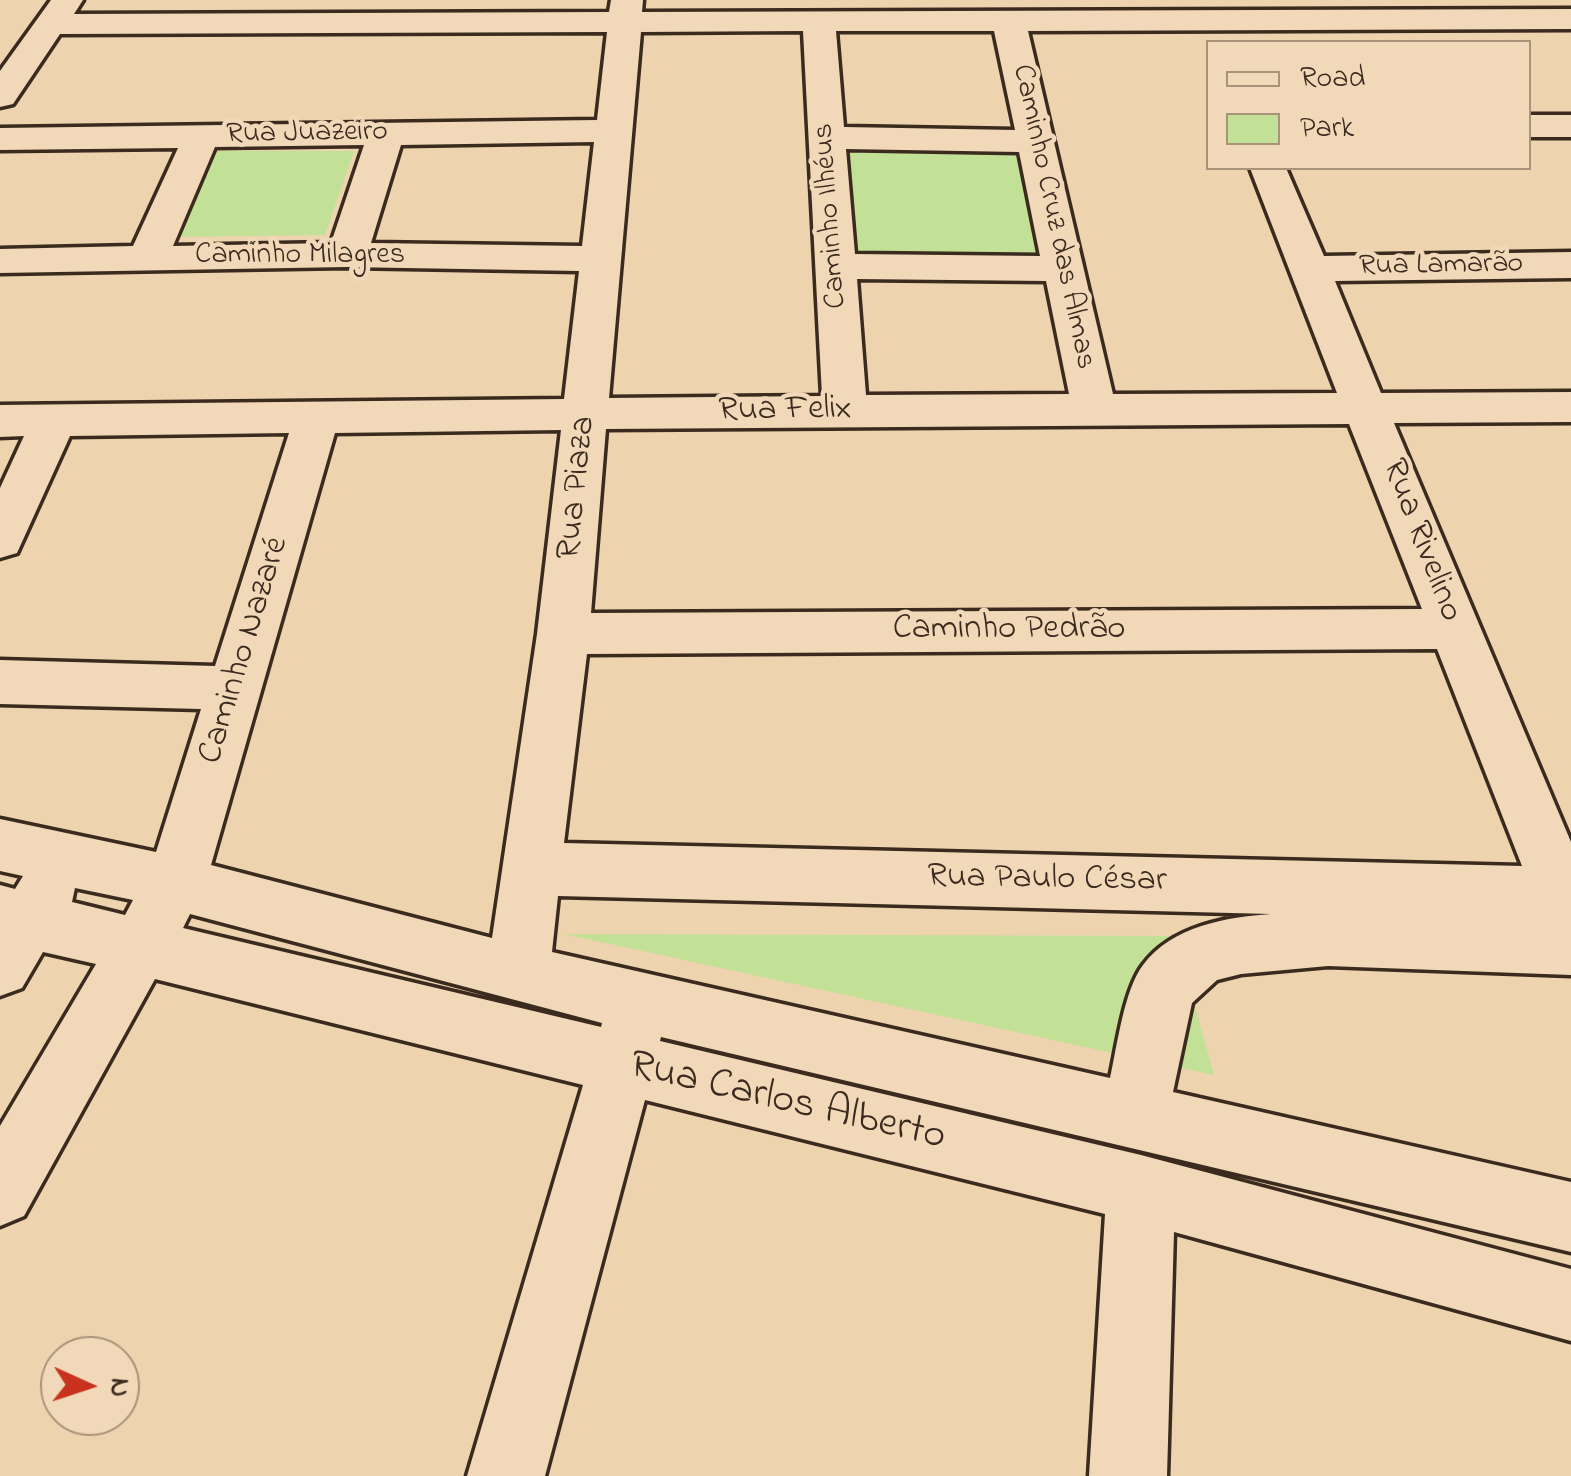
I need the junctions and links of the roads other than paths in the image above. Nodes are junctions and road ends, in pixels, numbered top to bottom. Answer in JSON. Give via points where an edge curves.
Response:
{"nodes":[{"id":1,"x":1392,"y":9,"type":"edge"},
{"id":2,"x":625,"y":11,"type":"edge"},
{"id":3,"x":58,"y":12,"type":"edge"},
{"id":4,"x":246,"y":12,"type":"edge"},
{"id":5,"x":437,"y":12,"type":"edge"},
{"id":6,"x":1571,"y":19,"type":"edge"},
{"id":7,"x":1209,"y":20,"type":"edge"},
{"id":8,"x":819,"y":21,"type":"junction"},
{"id":9,"x":1009,"y":22,"type":"junction"},
{"id":10,"x":0,"y":96,"type":"edge"},
{"id":11,"x":1531,"y":126,"type":"edge"},
{"id":12,"x":1571,"y":126,"type":"edge"},
{"id":13,"x":614,"y":130,"type":"junction"},
{"id":14,"x":386,"y":134,"type":"junction"},
{"id":15,"x":202,"y":136,"type":"junction"},
{"id":16,"x":827,"y":138,"type":"junction"},
{"id":17,"x":0,"y":139,"type":"edge"},
{"id":18,"x":1036,"y":141,"type":"junction"},
{"id":19,"x":1269,"y":170,"type":"edge"},
{"id":20,"x":347,"y":255,"type":"junction"},
{"id":21,"x":147,"y":259,"type":"junction"},
{"id":22,"x":600,"y":259,"type":"junction"},
{"id":23,"x":0,"y":261,"type":"edge"},
{"id":24,"x":1571,"y":265,"type":"edge"},
{"id":25,"x":836,"y":266,"type":"junction"},
{"id":26,"x":1062,"y":269,"type":"junction"},
{"id":27,"x":1311,"y":270,"type":"junction"},
{"id":28,"x":1571,"y":407,"type":"edge"},
{"id":29,"x":845,"y":411,"type":"junction"},
{"id":30,"x":1369,"y":411,"type":"junction"},
{"id":31,"x":1096,"y":412,"type":"junction"},
{"id":32,"x":587,"y":415,"type":"junction"},
{"id":33,"x":316,"y":419,"type":"junction"},
{"id":34,"x":0,"y":421,"type":"edge"},
{"id":35,"x":54,"y":422,"type":"junction"},
{"id":36,"x":0,"y":540,"type":"edge"},
{"id":37,"x":1454,"y":628,"type":"junction"},
{"id":38,"x":563,"y":634,"type":"junction"},
{"id":39,"x":0,"y":682,"type":"edge"},
{"id":40,"x":235,"y":688,"type":"junction"},
{"id":41,"x":0,"y":844,"type":"edge"},
{"id":42,"x":68,"y":859,"type":"junction"},
{"id":43,"x":532,"y":869,"type":"junction"},
{"id":44,"x":176,"y":883,"type":"junction"},
{"id":45,"x":1568,"y":918,"type":"edge"},
{"id":46,"x":10,"y":933,"type":"edge"},
{"id":47,"x":138,"y":944,"type":"junction"},
{"id":48,"x":518,"y":974,"type":"junction"},
{"id":49,"x":631,"y":1033,"type":"junction"},
{"id":50,"x":1136,"y":1117,"type":"junction"},
{"id":51,"x":1141,"y":1188,"type":"junction"},
{"id":52,"x":0,"y":1192,"type":"edge"},
{"id":53,"x":1571,"y":1217,"type":"edge"},
{"id":54,"x":1571,"y":1305,"type":"edge"},
{"id":55,"x":506,"y":1476,"type":"edge"},
{"id":56,"x":1128,"y":1476,"type":"edge"}],
"edges":[{"from":1,"to":6,"type":"street"},
{"from":1,"to":7,"type":"street"},
{"from":2,"to":5,"type":"street"},
{"from":2,"to":8,"type":"street"},
{"from":2,"to":13,"type":"street","name":"Rua Piaza"},
{"from":3,"to":4,"type":"street"},
{"from":3,"to":10,"type":"street"},
{"from":4,"to":5,"type":"street"},
{"from":7,"to":9,"type":"street"},
{"from":8,"to":9,"type":"street"},
{"from":8,"to":16,"type":"street","name":"Caminho Ilhéus"},
{"from":9,"to":18,"type":"street","name":"Caminho Cruz das Almas"},
{"from":11,"to":12,"type":"street"},
{"from":13,"to":14,"type":"street","name":"Rua Juazeiro"},
{"from":13,"to":22,"type":"street","name":"Rua Piaza"},
{"from":14,"to":15,"type":"street","name":"Rua Juazeiro"},
{"from":14,"to":20,"type":"street"},
{"from":15,"to":17,"type":"street","name":"Rua Juazeiro"},
{"from":15,"to":21,"type":"street"},
{"from":16,"to":18,"type":"street"},
{"from":16,"to":25,"type":"street","name":"Caminho Ilhéus"},
{"from":18,"to":26,"type":"street","name":"Caminho Cruz das Almas"},
{"from":19,"to":27,"type":"street","name":"Rua Rivelino"},
{"from":20,"to":21,"type":"street","name":"Caminho Milagres"},
{"from":20,"to":22,"type":"street","name":"Caminho Milagres"},
{"from":21,"to":23,"type":"street","name":"Caminho Milagres"},
{"from":22,"to":32,"type":"street","name":"Rua Piaza"},
{"from":24,"to":27,"type":"street","name":"Rua Lamarão"},
{"from":25,"to":26,"type":"street"},
{"from":25,"to":29,"type":"street","name":"Caminho Ilhéus"},
{"from":26,"to":31,"type":"street","name":"Caminho Cruz das Almas"},
{"from":27,"to":30,"type":"street","name":"Rua Rivelino"},
{"from":28,"to":30,"type":"street","name":"Rua Felix"},
{"from":29,"to":31,"type":"street","name":"Rua Felix"},
{"from":29,"to":32,"type":"street","name":"Rua Felix"},
{"from":30,"to":31,"type":"street","name":"Rua Felix"},
{"from":30,"to":37,"type":"street","name":"Rua Rivelino"},
{"from":32,"to":33,"type":"street","name":"Rua Felix"},
{"from":32,"to":38,"type":"street","name":"Rua Piaza"},
{"from":33,"to":35,"type":"street","name":"Rua Felix"},
{"from":33,"to":40,"type":"street","name":"Caminho Nazaré"},
{"from":34,"to":35,"type":"street","name":"Rua Felix"},
{"from":35,"to":36,"type":"street"},
{"from":37,"to":38,"type":"street","name":"Caminho Pedrão"},
{"from":37,"to":45,"type":"street","name":"Rua Rivelino"},
{"from":38,"to":43,"type":"street","name":"Rua Piaza"},
{"from":39,"to":40,"type":"street"},
{"from":40,"to":44,"type":"street","name":"Caminho Nazaré"},
{"from":41,"to":42,"type":"street","name":"Rua Carlos Alberto"},
{"from":42,"to":44,"type":"street","name":"Rua Carlos Alberto"},
{"from":42,"to":46,"type":"street"},
{"from":43,"to":45,"type":"street","name":"Rua Paulo César"},
{"from":43,"to":48,"type":"street","name":"Rua Piaza"},
{"from":44,"to":47,"type":"street","name":"Caminho Nazaré"},
{"from":44,"to":48,"type":"street","name":"Rua Carlos Alberto"},
{"from":45,"to":50,"type":"street","via":[[1241,945],[1199,956],[1165,986]]},
{"from":46,"to":47,"type":"street","name":"Rua Carlos Alberto"},
{"from":47,"to":49,"type":"street","name":"Rua Carlos Alberto"},
{"from":47,"to":52,"type":"street","name":"Caminho Nazaré"},
{"from":48,"to":49,"type":"street","name":"Rua Carlos Alberto"},
{"from":49,"to":50,"type":"street","name":"Rua Carlos Alberto"},
{"from":49,"to":51,"type":"street","name":"Rua Carlos Alberto"},
{"from":49,"to":55,"type":"street"},
{"from":50,"to":53,"type":"street","name":"Rua Carlos Alberto"},
{"from":51,"to":54,"type":"street","name":"Rua Carlos Alberto"},
{"from":51,"to":56,"type":"street"}]}
